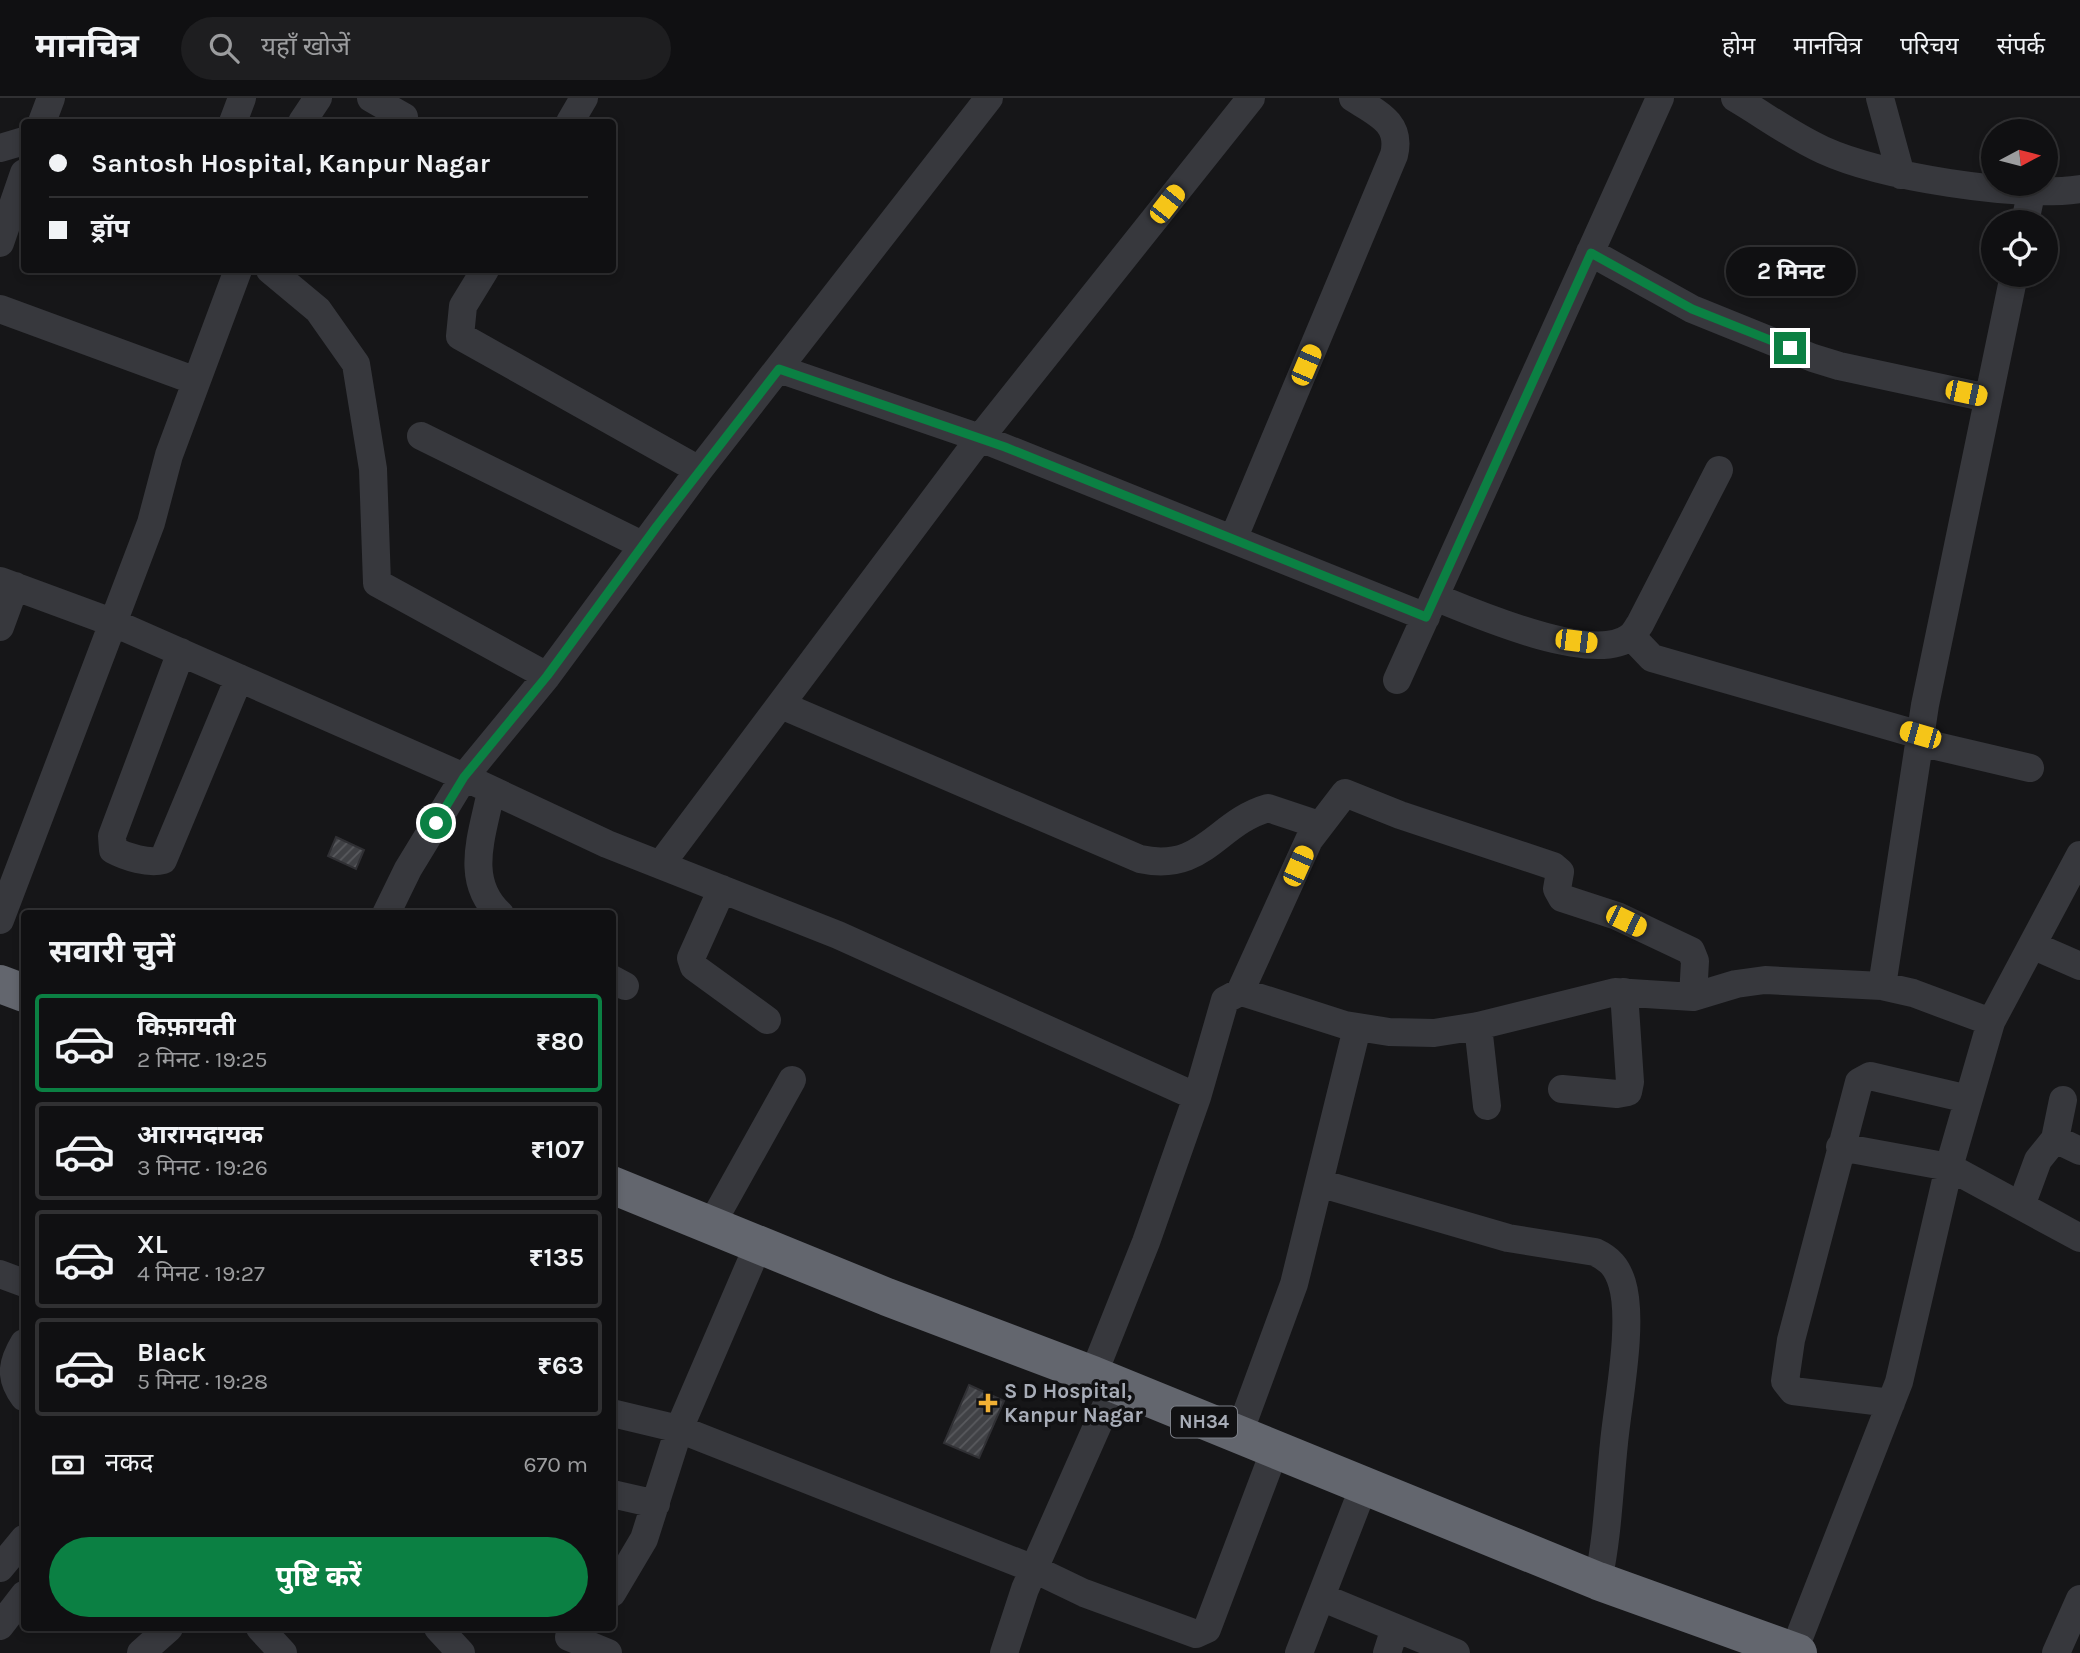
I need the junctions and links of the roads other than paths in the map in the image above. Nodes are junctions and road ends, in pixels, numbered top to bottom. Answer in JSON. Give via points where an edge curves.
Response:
{"nodes":[{"id":1,"x":51,"y":98,"type":"edge"},
{"id":2,"x":242,"y":98,"type":"edge"},
{"id":3,"x":318,"y":98,"type":"edge"},
{"id":4,"x":371,"y":98,"type":"edge"},
{"id":5,"x":584,"y":98,"type":"edge"},
{"id":6,"x":989,"y":98,"type":"edge"},
{"id":7,"x":1251,"y":98,"type":"edge"},
{"id":8,"x":1353,"y":98,"type":"edge"},
{"id":9,"x":1660,"y":98,"type":"edge"},
{"id":10,"x":1735,"y":98,"type":"edge"},
{"id":11,"x":1880,"y":98,"type":"edge"},
{"id":12,"x":406,"y":112,"type":"edge"},
{"id":13,"x":43,"y":119,"type":"edge"},
{"id":14,"x":234,"y":119,"type":"edge"},
{"id":15,"x":304,"y":119,"type":"edge"},
{"id":16,"x":572,"y":119,"type":"edge"},
{"id":17,"x":1393,"y":127,"type":"junction"},
{"id":18,"x":1419,"y":141,"type":"dead end"},
{"id":19,"x":21,"y":142,"type":"edge"},
{"id":20,"x":0,"y":148,"type":"edge"},
{"id":21,"x":1900,"y":174,"type":"junction"},
{"id":22,"x":21,"y":182,"type":"edge"},
{"id":23,"x":1981,"y":186,"type":"edge"},
{"id":24,"x":2058,"y":189,"type":"edge"},
{"id":25,"x":2080,"y":189,"type":"edge"},
{"id":26,"x":0,"y":243,"type":"edge"},
{"id":27,"x":1591,"y":253,"type":"junction"},
{"id":28,"x":236,"y":273,"type":"edge"},
{"id":29,"x":274,"y":273,"type":"edge"},
{"id":30,"x":483,"y":273,"type":"edge"},
{"id":31,"x":2011,"y":287,"type":"edge"},
{"id":32,"x":0,"y":309,"type":"edge"},
{"id":33,"x":779,"y":369,"type":"junction"},
{"id":34,"x":196,"y":381,"type":"junction"},
{"id":35,"x":1988,"y":398,"type":"junction"},
{"id":36,"x":421,"y":436,"type":"dead end"},
{"id":37,"x":980,"y":438,"type":"junction"},
{"id":38,"x":699,"y":470,"type":"junction"},
{"id":39,"x":1719,"y":470,"type":"dead end"},
{"id":40,"x":1234,"y":537,"type":"junction"},
{"id":41,"x":642,"y":545,"type":"junction"},
{"id":42,"x":8,"y":584,"type":"edge"},
{"id":43,"x":1430,"y":607,"type":"junction"},
{"id":44,"x":114,"y":623,"type":"junction"},
{"id":45,"x":0,"y":627,"type":"edge"},
{"id":46,"x":1631,"y":636,"type":"junction"},
{"id":47,"x":181,"y":652,"type":"junction"},
{"id":48,"x":547,"y":676,"type":"junction"},
{"id":49,"x":239,"y":678,"type":"junction"},
{"id":50,"x":1397,"y":680,"type":"dead end"},
{"id":51,"x":781,"y":705,"type":"junction"},
{"id":52,"x":1920,"y":739,"type":"junction"},
{"id":53,"x":2029,"y":768,"type":"dead end"},
{"id":54,"x":464,"y":777,"type":"junction"},
{"id":55,"x":491,"y":790,"type":"junction"},
{"id":56,"x":1319,"y":825,"type":"junction"},
{"id":57,"x":2080,"y":855,"type":"edge"},
{"id":58,"x":661,"y":864,"type":"junction"},
{"id":59,"x":722,"y":888,"type":"junction"},
{"id":60,"x":2071,"y":895,"type":"edge"},
{"id":61,"x":388,"y":910,"type":"edge"},
{"id":62,"x":497,"y":910,"type":"edge"},
{"id":63,"x":0,"y":920,"type":"edge"},
{"id":64,"x":2032,"y":945,"type":"junction"},
{"id":65,"x":0,"y":964,"type":"edge"},
{"id":66,"x":2080,"y":966,"type":"edge"},
{"id":67,"x":21,"y":970,"type":"edge"},
{"id":68,"x":0,"y":984,"type":"edge"},
{"id":69,"x":1882,"y":986,"type":"junction"},
{"id":70,"x":21,"y":992,"type":"edge"},
{"id":71,"x":1240,"y":992,"type":"junction"},
{"id":72,"x":1624,"y":992,"type":"junction"},
{"id":73,"x":1693,"y":997,"type":"junction"},
{"id":74,"x":767,"y":1020,"type":"dead end"},
{"id":75,"x":1991,"y":1022,"type":"junction"},
{"id":76,"x":1478,"y":1026,"type":"junction"},
{"id":77,"x":1357,"y":1028,"type":"junction"},
{"id":78,"x":792,"y":1080,"type":"dead end"},
{"id":79,"x":1562,"y":1089,"type":"dead end"},
{"id":80,"x":1197,"y":1097,"type":"junction"},
{"id":81,"x":1968,"y":1099,"type":"junction"},
{"id":82,"x":2063,"y":1100,"type":"dead end"},
{"id":83,"x":1487,"y":1106,"type":"dead end"},
{"id":84,"x":2055,"y":1139,"type":"junction"},
{"id":85,"x":1840,"y":1147,"type":"junction"},
{"id":86,"x":2080,"y":1151,"type":"edge"},
{"id":87,"x":1949,"y":1167,"type":"junction"},
{"id":88,"x":1319,"y":1183,"type":"junction"},
{"id":89,"x":616,"y":1187,"type":"edge"},
{"id":90,"x":2021,"y":1206,"type":"junction"},
{"id":91,"x":616,"y":1210,"type":"edge"},
{"id":92,"x":711,"y":1224,"type":"junction"},
{"id":93,"x":2080,"y":1238,"type":"edge"},
{"id":94,"x":751,"y":1262,"type":"junction"},
{"id":95,"x":0,"y":1274,"type":"edge"},
{"id":96,"x":21,"y":1282,"type":"edge"},
{"id":97,"x":21,"y":1348,"type":"edge"},
{"id":98,"x":1100,"y":1390,"type":"junction"},
{"id":99,"x":21,"y":1392,"type":"edge"},
{"id":100,"x":1891,"y":1403,"type":"junction"},
{"id":101,"x":616,"y":1414,"type":"edge"},
{"id":102,"x":679,"y":1429,"type":"junction"},
{"id":103,"x":1238,"y":1436,"type":"junction"},
{"id":104,"x":1268,"y":1468,"type":"junction"},
{"id":105,"x":616,"y":1495,"type":"edge"},
{"id":106,"x":656,"y":1504,"type":"junction"},
{"id":107,"x":1357,"y":1504,"type":"junction"},
{"id":108,"x":21,"y":1543,"type":"edge"},
{"id":109,"x":0,"y":1568,"type":"edge"},
{"id":110,"x":1034,"y":1569,"type":"junction"},
{"id":111,"x":1598,"y":1581,"type":"junction"},
{"id":112,"x":616,"y":1586,"type":"edge"},
{"id":113,"x":1321,"y":1597,"type":"junction"},
{"id":114,"x":21,"y":1599,"type":"edge"},
{"id":115,"x":2080,"y":1599,"type":"edge"},
{"id":116,"x":0,"y":1626,"type":"edge"},
{"id":117,"x":166,"y":1631,"type":"edge"},
{"id":118,"x":263,"y":1631,"type":"edge"},
{"id":119,"x":441,"y":1631,"type":"edge"},
{"id":120,"x":567,"y":1639,"type":"edge"},
{"id":121,"x":1391,"y":1641,"type":"edge"},
{"id":122,"x":1795,"y":1652,"type":"edge"},
{"id":123,"x":141,"y":1653,"type":"edge"},
{"id":124,"x":283,"y":1653,"type":"edge"},
{"id":125,"x":461,"y":1653,"type":"edge"},
{"id":126,"x":607,"y":1653,"type":"edge"},
{"id":127,"x":1004,"y":1653,"type":"edge"},
{"id":128,"x":1299,"y":1653,"type":"edge"},
{"id":129,"x":1456,"y":1653,"type":"edge"},
{"id":130,"x":1736,"y":1653,"type":"edge"},
{"id":131,"x":2056,"y":1653,"type":"edge"}],
"edges":[{"from":1,"to":13,"type":"street"},
{"from":2,"to":14,"type":"street"},
{"from":3,"to":15,"type":"street"},
{"from":4,"to":12,"type":"street"},
{"from":5,"to":16,"type":"street"},
{"from":6,"to":33,"type":"street"},
{"from":7,"to":37,"type":"street"},
{"from":8,"to":17,"type":"street"},
{"from":9,"to":27,"type":"street"},
{"from":10,"to":21,"type":"street","via":[[1823,150]]},
{"from":11,"to":21,"type":"street"},
{"from":17,"to":18,"type":"street"},
{"from":17,"to":40,"type":"street","via":[[1396,144],[1389,167]]},
{"from":19,"to":20,"type":"street"},
{"from":21,"to":23,"type":"street"},
{"from":22,"to":26,"type":"street"},
{"from":24,"to":25,"type":"street"},
{"from":27,"to":35,"type":"street","via":[[1692,309],[1814,358]]},
{"from":27,"to":43,"type":"street"},
{"from":28,"to":34,"type":"street"},
{"from":29,"to":48,"type":"street","via":[[318,310],[356,364],[373,469],[377,583]]},
{"from":30,"to":38,"type":"street","via":[[463,306],[460,335]]},
{"from":31,"to":35,"type":"street"},
{"from":32,"to":34,"type":"street"},
{"from":33,"to":37,"type":"street"},
{"from":33,"to":38,"type":"street"},
{"from":34,"to":44,"type":"street"},
{"from":35,"to":52,"type":"street"},
{"from":36,"to":41,"type":"street"},
{"from":37,"to":40,"type":"street"},
{"from":37,"to":51,"type":"street"},
{"from":38,"to":41,"type":"street"},
{"from":39,"to":46,"type":"street"},
{"from":40,"to":43,"type":"street"},
{"from":41,"to":48,"type":"street"},
{"from":42,"to":44,"type":"street"},
{"from":42,"to":45,"type":"street"},
{"from":43,"to":46,"type":"street","via":[[1543,637],[1611,644]]},
{"from":43,"to":50,"type":"street"},
{"from":44,"to":47,"type":"street"},
{"from":44,"to":63,"type":"street"},
{"from":46,"to":52,"type":"street","via":[[1652,658]]},
{"from":47,"to":49,"type":"street"},
{"from":47,"to":49,"type":"street","via":[[112,836],[113,850],[121,854],[163,860]]},
{"from":48,"to":54,"type":"street"},
{"from":49,"to":54,"type":"street"},
{"from":51,"to":56,"type":"street","via":[[1151,861],[1191,857],[1268,808]]},
{"from":51,"to":58,"type":"street"},
{"from":52,"to":53,"type":"street"},
{"from":52,"to":69,"type":"street"},
{"from":54,"to":55,"type":"street"},
{"from":54,"to":61,"type":"street"},
{"from":55,"to":58,"type":"street"},
{"from":55,"to":62,"type":"street","via":[[478,862],[480,890]]},
{"from":56,"to":71,"type":"street"},
{"from":56,"to":73,"type":"street","via":[[1345,793],[1553,866],[1560,872],[1557,889],[1562,898],[1617,916],[1691,951],[1695,961]]},
{"from":57,"to":60,"type":"street"},
{"from":58,"to":59,"type":"street"},
{"from":59,"to":74,"type":"street","via":[[691,958],[694,967]]},
{"from":59,"to":80,"type":"street","via":[[838,935]]},
{"from":60,"to":64,"type":"street"},
{"from":64,"to":66,"type":"street"},
{"from":64,"to":75,"type":"street"},
{"from":65,"to":67,"type":"highway"},
{"from":68,"to":70,"type":"highway"},
{"from":69,"to":73,"type":"street","via":[[1748,981]]},
{"from":69,"to":75,"type":"street"},
{"from":71,"to":77,"type":"street"},
{"from":71,"to":80,"type":"street","via":[[1225,1000]]},
{"from":72,"to":73,"type":"street"},
{"from":72,"to":76,"type":"street","via":[[1591,996]]},
{"from":72,"to":79,"type":"street","via":[[1628,1092]]},
{"from":75,"to":81,"type":"street"},
{"from":76,"to":77,"type":"street","via":[[1434,1032]]},
{"from":76,"to":83,"type":"street"},
{"from":77,"to":88,"type":"street"},
{"from":78,"to":92,"type":"street"},
{"from":80,"to":98,"type":"street"},
{"from":81,"to":85,"type":"street","via":[[1863,1078]]},
{"from":81,"to":87,"type":"street"},
{"from":82,"to":84,"type":"street"},
{"from":84,"to":86,"type":"street"},
{"from":84,"to":90,"type":"street","via":[[2038,1160]]},
{"from":85,"to":87,"type":"street"},
{"from":85,"to":100,"type":"street","via":[[1791,1340],[1785,1381],[1800,1393]]},
{"from":87,"to":90,"type":"street"},
{"from":87,"to":100,"type":"street"},
{"from":88,"to":103,"type":"street","via":[[1294,1284]]},
{"from":88,"to":111,"type":"street","via":[[1508,1238],[1595,1252],[1616,1268],[1626,1307],[1624,1344],[1608,1530]]},
{"from":89,"to":92,"type":"highway","number":"NH34"},
{"from":90,"to":93,"type":"street"},
{"from":91,"to":94,"type":"highway","number":"NH34"},
{"from":92,"to":98,"type":"highway","number":"NH34"},
{"from":94,"to":98,"type":"highway","number":"NH34"},
{"from":94,"to":102,"type":"street"},
{"from":95,"to":96,"type":"street"},
{"from":97,"to":99,"type":"street","via":[[14,1360],[13,1378]]},
{"from":98,"to":103,"type":"highway","number":"NH34"},
{"from":98,"to":104,"type":"highway","number":"NH34"},
{"from":98,"to":110,"type":"street"},
{"from":100,"to":122,"type":"street"},
{"from":101,"to":102,"type":"street"},
{"from":102,"to":106,"type":"street"},
{"from":102,"to":110,"type":"street"},
{"from":103,"to":111,"type":"highway","number":"NH34"},
{"from":104,"to":107,"type":"highway","number":"NH34"},
{"from":104,"to":110,"type":"street","via":[[1207,1629],[1201,1634],[1084,1593]]},
{"from":105,"to":106,"type":"street"},
{"from":106,"to":112,"type":"street","via":[[644,1539]]},
{"from":107,"to":113,"type":"street"},
{"from":107,"to":130,"type":"highway","number":"NH34","via":[[1589,1600]]},
{"from":108,"to":109,"type":"street"},
{"from":110,"to":127,"type":"street"},
{"from":111,"to":122,"type":"highway","number":"NH34"},
{"from":113,"to":121,"type":"street"},
{"from":113,"to":128,"type":"street"},
{"from":114,"to":116,"type":"street"},
{"from":115,"to":131,"type":"street"},
{"from":117,"to":123,"type":"street"},
{"from":118,"to":124,"type":"street"},
{"from":119,"to":125,"type":"street"},
{"from":120,"to":126,"type":"street"},
{"from":121,"to":129,"type":"street"}]}
